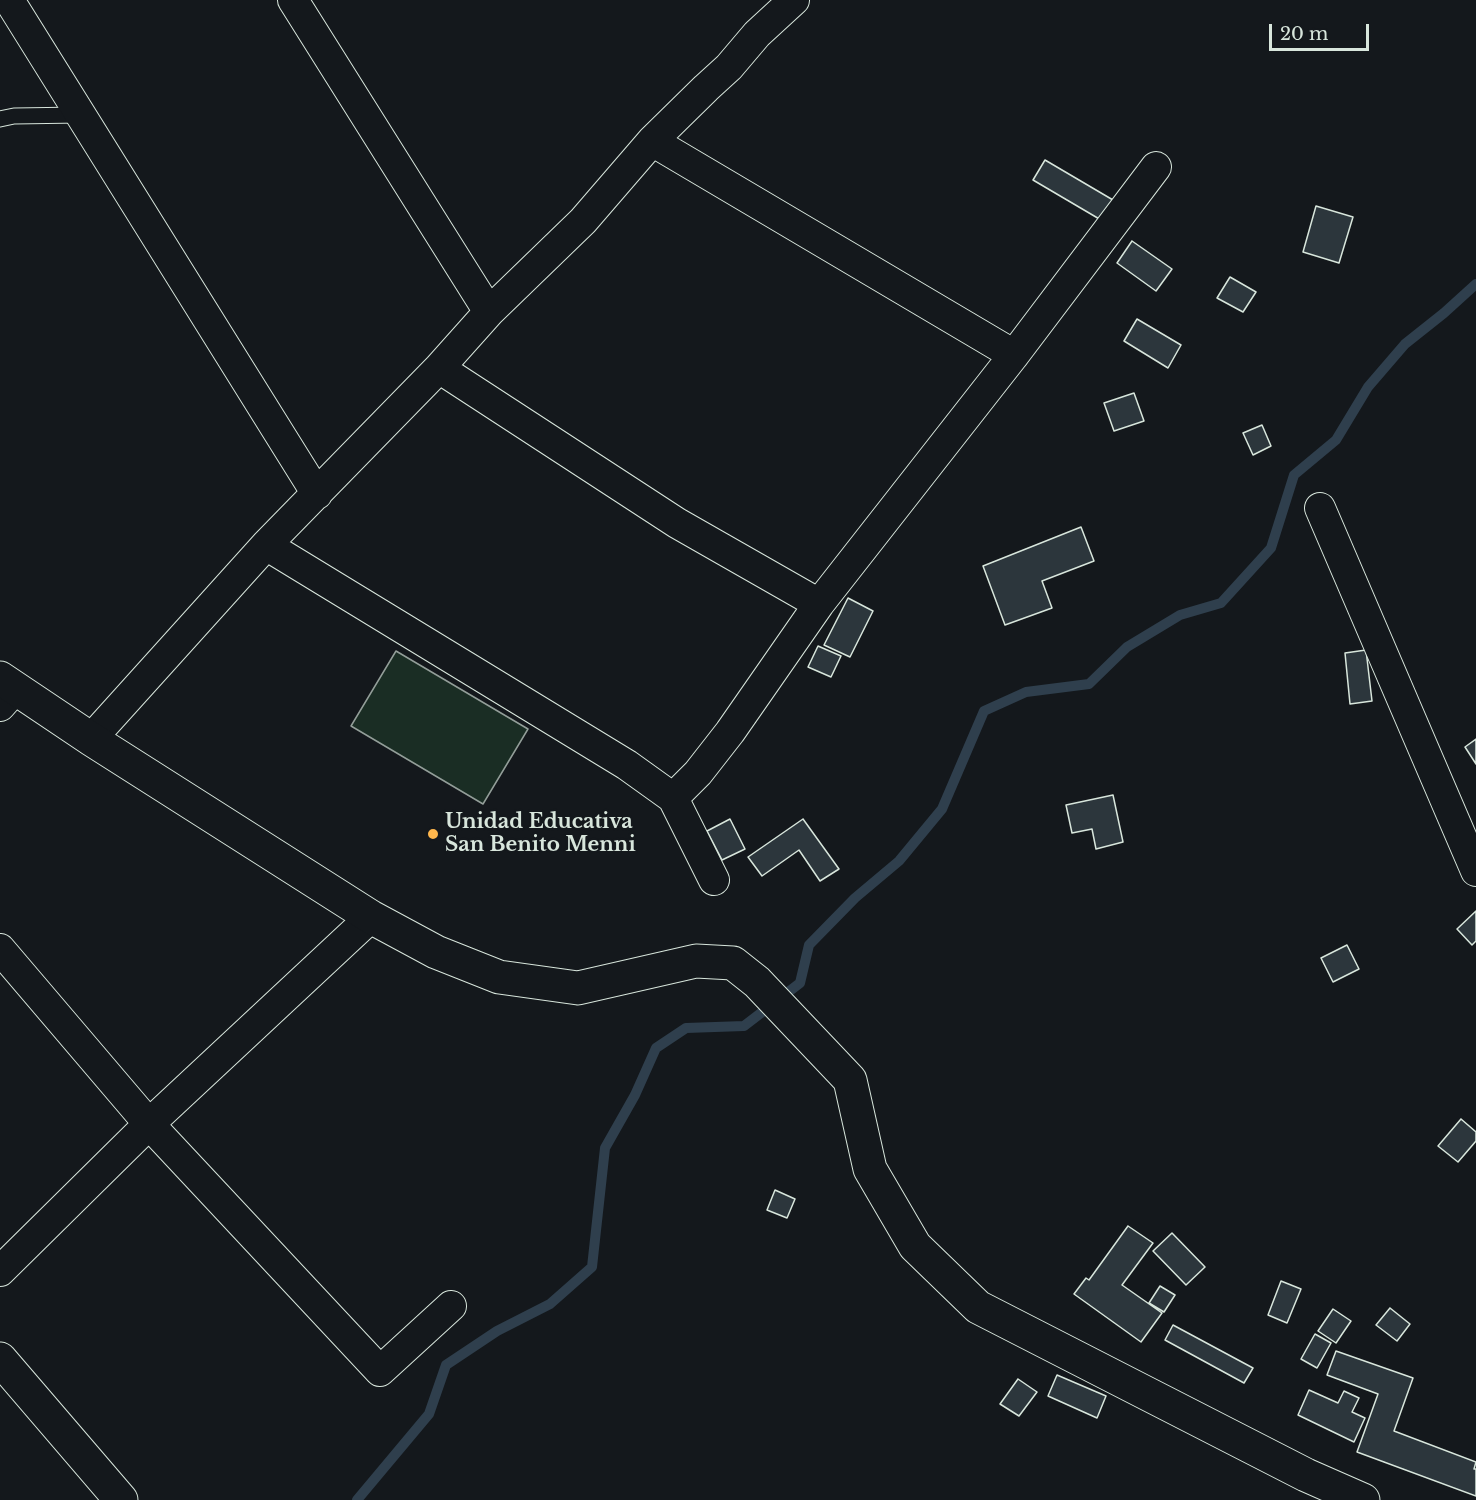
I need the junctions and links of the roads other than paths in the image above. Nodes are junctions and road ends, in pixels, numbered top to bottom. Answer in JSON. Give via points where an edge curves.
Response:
{"nodes":[{"id":1,"x":9,"y":0,"type":"edge"},
{"id":2,"x":293,"y":0,"type":"edge"},
{"id":3,"x":794,"y":0,"type":"edge"},
{"id":4,"x":80,"y":115,"type":"junction"},
{"id":5,"x":0,"y":120,"type":"edge"},
{"id":6,"x":652,"y":141,"type":"junction"},
{"id":7,"x":1156,"y":167,"type":"dead end"},
{"id":8,"x":489,"y":312,"type":"junction"},
{"id":9,"x":1014,"y":355,"type":"junction"},
{"id":10,"x":439,"y":368,"type":"junction"},
{"id":11,"x":317,"y":494,"type":"junction"},
{"id":12,"x":1320,"y":508,"type":"dead end"},
{"id":13,"x":266,"y":545,"type":"junction"},
{"id":14,"x":819,"y":604,"type":"junction"},
{"id":15,"x":5,"y":691,"type":"edge"},
{"id":16,"x":91,"y":739,"type":"junction"},
{"id":17,"x":673,"y":798,"type":"junction"},
{"id":18,"x":1476,"y":871,"type":"edge"},
{"id":19,"x":714,"y":880,"type":"dead end"},
{"id":20,"x":371,"y":917,"type":"junction"},
{"id":21,"x":0,"y":949,"type":"edge"},
{"id":22,"x":149,"y":1124,"type":"junction"},
{"id":23,"x":0,"y":1271,"type":"edge"},
{"id":24,"x":451,"y":1306,"type":"dead end"},
{"id":25,"x":0,"y":1359,"type":"edge"},
{"id":26,"x":121,"y":1500,"type":"edge"},
{"id":27,"x":1363,"y":1500,"type":"edge"}],
"edges":[{"from":1,"to":4,"type":"street"},
{"from":2,"to":8,"type":"street"},
{"from":3,"to":6,"type":"street"},
{"from":4,"to":5,"type":"lane","via":[[14,116]]},
{"from":4,"to":11,"type":"street"},
{"from":6,"to":8,"type":"street","via":[[583,221]]},
{"from":6,"to":9,"type":"street"},
{"from":7,"to":9,"type":"street"},
{"from":8,"to":10,"type":"street"},
{"from":9,"to":14,"type":"street"},
{"from":10,"to":11,"type":"street"},
{"from":10,"to":14,"type":"street","via":[[677,523]]},
{"from":11,"to":13,"type":"street"},
{"from":12,"to":18,"type":"street"},
{"from":13,"to":16,"type":"street"},
{"from":13,"to":17,"type":"street","via":[[627,765]]},
{"from":14,"to":17,"type":"street","via":[[730,732]]},
{"from":15,"to":16,"type":"main road"},
{"from":16,"to":20,"type":"main road"},
{"from":17,"to":19,"type":"street"},
{"from":20,"to":22,"type":"street"},
{"from":20,"to":27,"type":"main road","via":[[436,952],[499,977],[578,988],[696,961],[733,963],[757,982],[850,1080],[870,1169],[915,1246],[978,1307],[1306,1475]]},
{"from":21,"to":22,"type":"street"},
{"from":22,"to":23,"type":"street"},
{"from":22,"to":24,"type":"street","via":[[380,1371]]},
{"from":25,"to":26,"type":"main road"}]}
